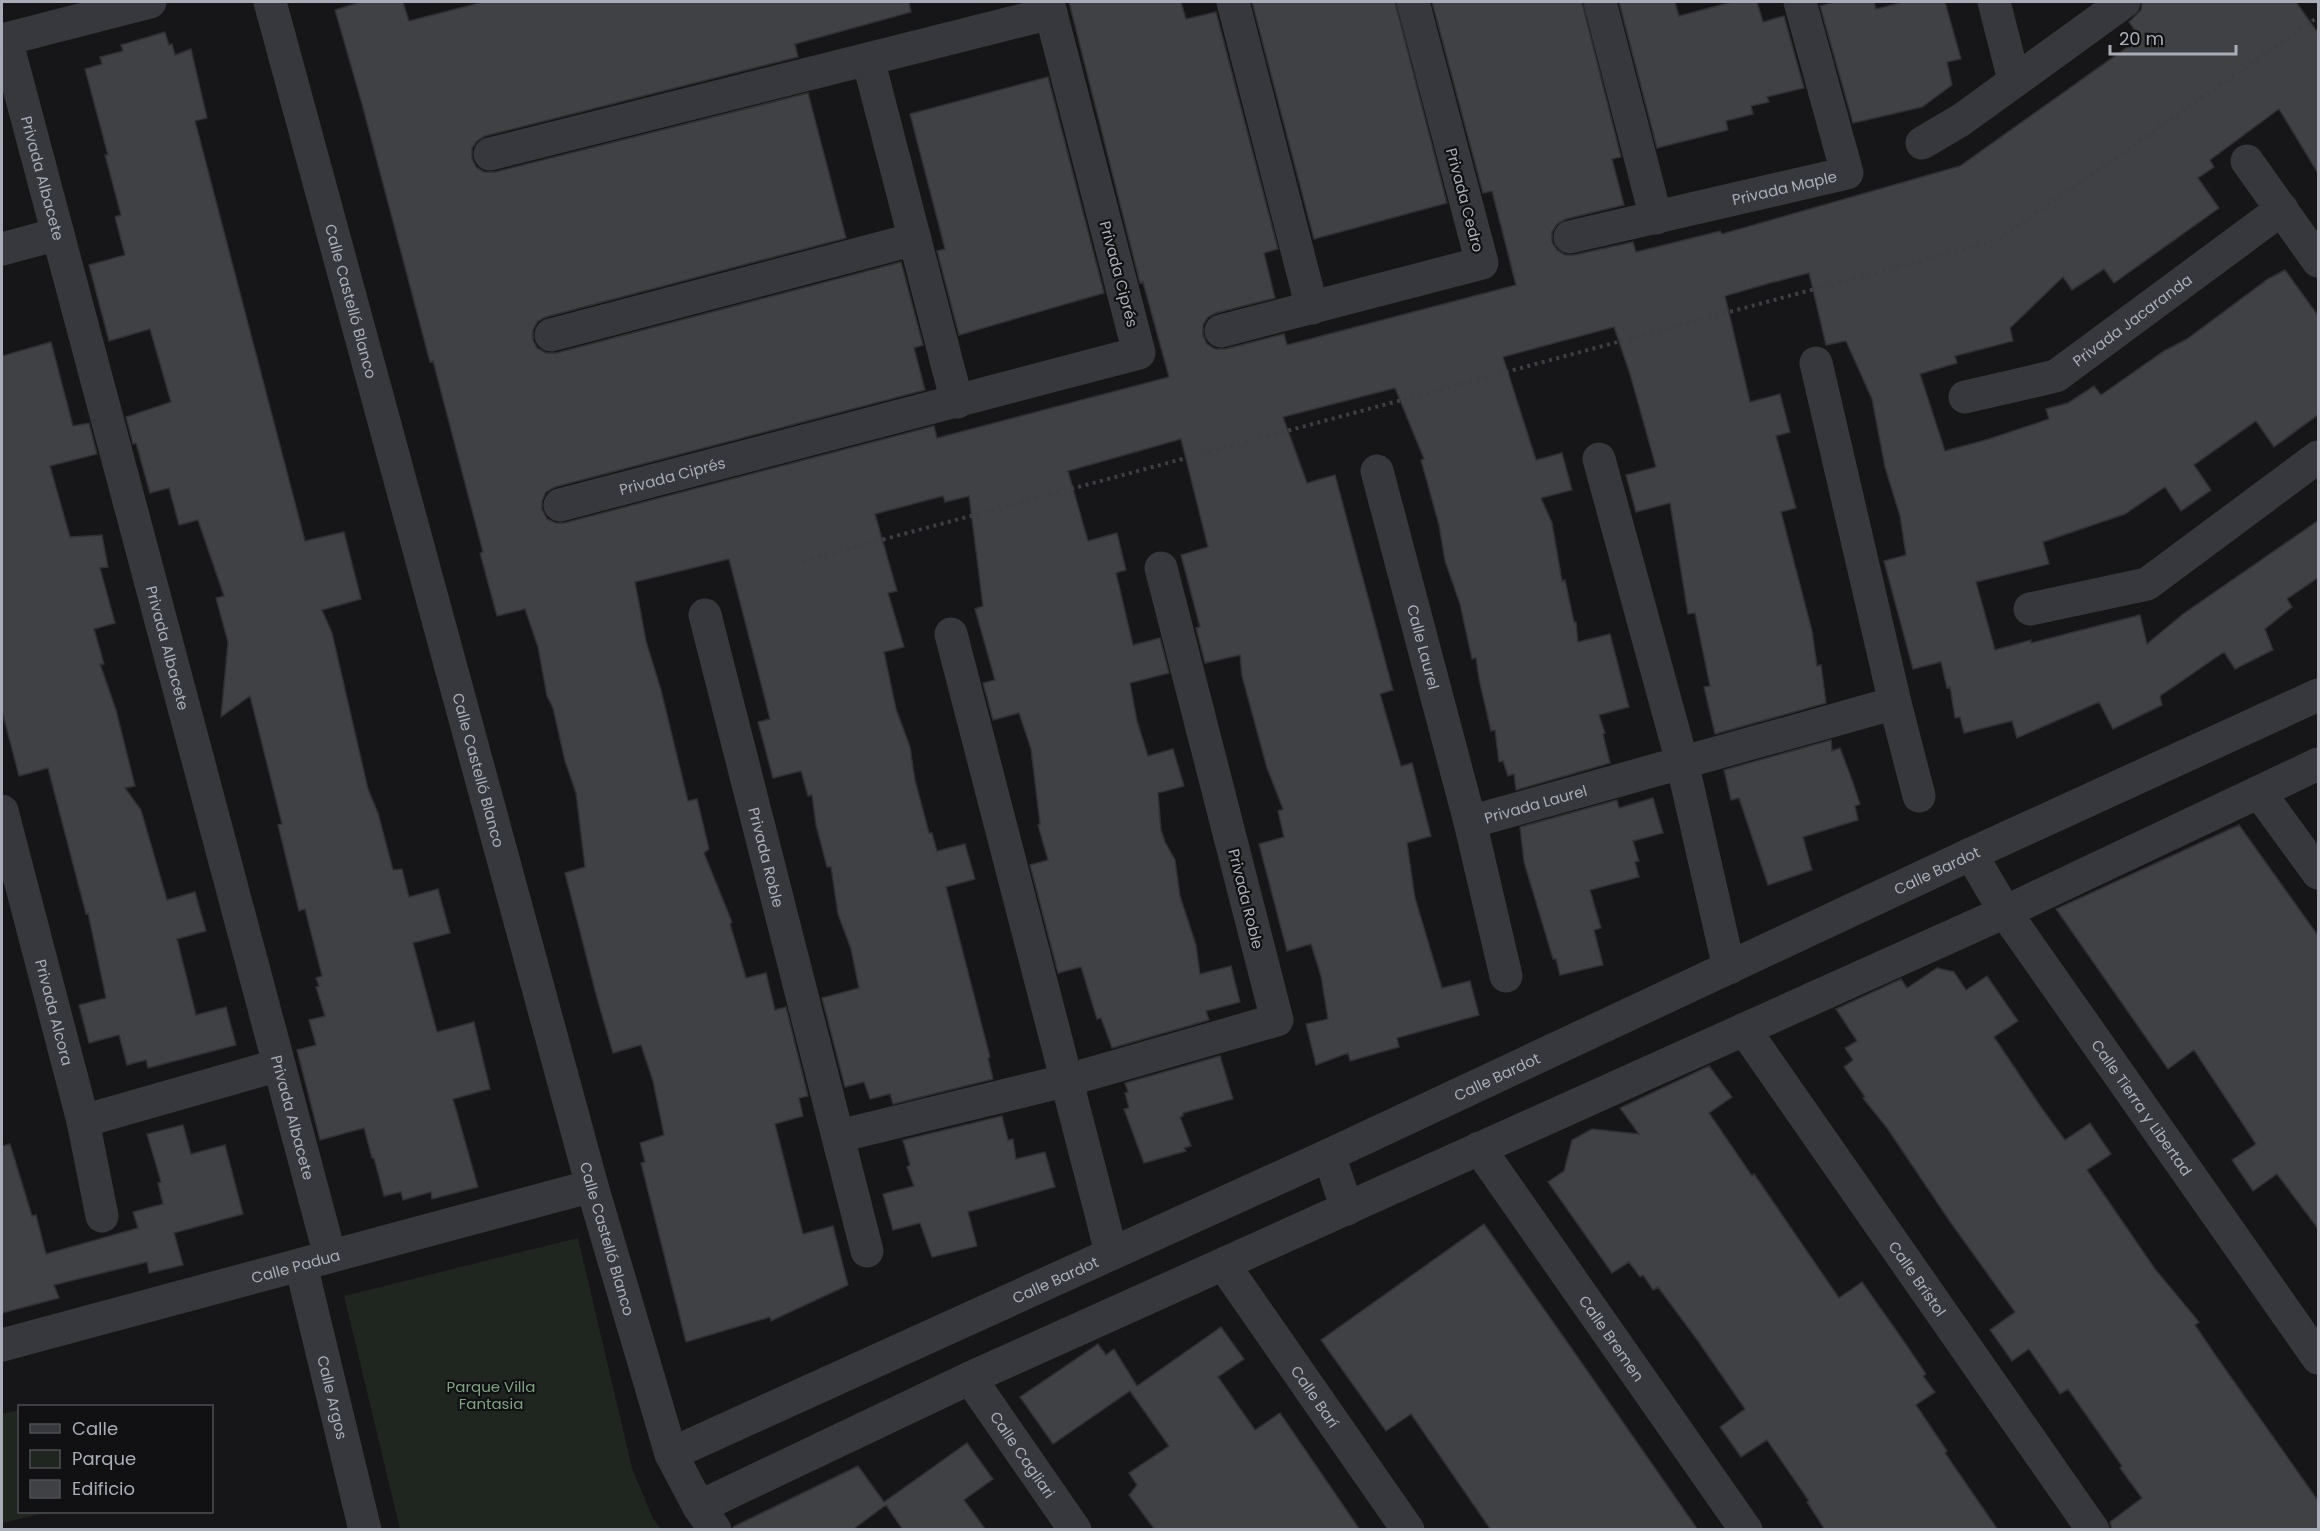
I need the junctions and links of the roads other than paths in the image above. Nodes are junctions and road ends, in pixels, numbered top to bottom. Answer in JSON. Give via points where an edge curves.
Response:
{"nodes":[{"id":1,"x":150,"y":2,"type":"edge"},
{"id":2,"x":270,"y":2,"type":"edge"},
{"id":3,"x":1233,"y":2,"type":"edge"},
{"id":4,"x":1413,"y":2,"type":"edge"},
{"id":5,"x":1600,"y":2,"type":"edge"},
{"id":6,"x":1800,"y":2,"type":"edge"},
{"id":7,"x":1994,"y":2,"type":"edge"},
{"id":8,"x":2124,"y":2,"type":"edge"},
{"id":9,"x":1049,"y":7,"type":"edge"},
{"id":10,"x":4,"y":40,"type":"edge"},
{"id":11,"x":868,"y":59,"type":"junction"},
{"id":12,"x":2014,"y":80,"type":"junction"},
{"id":13,"x":1922,"y":143,"type":"dead end"},
{"id":14,"x":490,"y":154,"type":"dead end"},
{"id":15,"x":2247,"y":161,"type":"dead end"},
{"id":16,"x":2282,"y":209,"type":"junction"},
{"id":17,"x":1656,"y":218,"type":"junction"},
{"id":18,"x":58,"y":234,"type":"junction"},
{"id":19,"x":1570,"y":237,"type":"dead end"},
{"id":20,"x":915,"y":239,"type":"junction"},
{"id":21,"x":2,"y":249,"type":"edge"},
{"id":22,"x":2319,"y":261,"type":"edge"},
{"id":23,"x":1312,"y":308,"type":"junction"},
{"id":24,"x":1221,"y":331,"type":"dead end"},
{"id":25,"x":551,"y":335,"type":"dead end"},
{"id":26,"x":1816,"y":363,"type":"dead end"},
{"id":27,"x":1965,"y":397,"type":"dead end"},
{"id":28,"x":957,"y":402,"type":"junction"},
{"id":29,"x":2319,"y":457,"type":"edge"},
{"id":30,"x":1599,"y":459,"type":"dead end"},
{"id":31,"x":1377,"y":471,"type":"dead end"},
{"id":32,"x":560,"y":505,"type":"dead end"},
{"id":33,"x":1161,"y":568,"type":"dead end"},
{"id":34,"x":2030,"y":609,"type":"dead end"},
{"id":35,"x":705,"y":615,"type":"dead end"},
{"id":36,"x":951,"y":634,"type":"dead end"},
{"id":37,"x":2319,"y":695,"type":"edge"},
{"id":38,"x":1895,"y":703,"type":"junction"},
{"id":39,"x":1682,"y":762,"type":"junction"},
{"id":40,"x":2319,"y":764,"type":"edge"},
{"id":41,"x":2259,"y":792,"type":"junction"},
{"id":42,"x":1919,"y":796,"type":"dead end"},
{"id":43,"x":2,"y":811,"type":"edge"},
{"id":44,"x":1470,"y":822,"type":"junction"},
{"id":45,"x":1971,"y":854,"type":"junction"},
{"id":46,"x":2319,"y":873,"type":"edge"},
{"id":47,"x":2005,"y":912,"type":"junction"},
{"id":48,"x":1729,"y":968,"type":"junction"},
{"id":49,"x":1506,"y":976,"type":"dead end"},
{"id":50,"x":1744,"y":1029,"type":"junction"},
{"id":51,"x":279,"y":1065,"type":"junction"},
{"id":52,"x":1068,"y":1080,"type":"junction"},
{"id":53,"x":83,"y":1121,"type":"junction"},
{"id":54,"x":839,"y":1136,"type":"junction"},
{"id":55,"x":1479,"y":1148,"type":"junction"},
{"id":56,"x":1329,"y":1155,"type":"junction"},
{"id":57,"x":592,"y":1186,"type":"junction"},
{"id":58,"x":1347,"y":1209,"type":"junction"},
{"id":59,"x":102,"y":1216,"type":"dead end"},
{"id":60,"x":867,"y":1251,"type":"dead end"},
{"id":61,"x":1111,"y":1252,"type":"junction"},
{"id":62,"x":316,"y":1261,"type":"junction"},
{"id":63,"x":1224,"y":1265,"type":"junction"},
{"id":64,"x":2,"y":1345,"type":"edge"},
{"id":65,"x":2319,"y":1358,"type":"edge"},
{"id":66,"x":970,"y":1378,"type":"junction"},
{"id":67,"x":671,"y":1454,"type":"junction"},
{"id":68,"x":707,"y":1518,"type":"edge"},
{"id":69,"x":365,"y":1530,"type":"edge"},
{"id":70,"x":1075,"y":1530,"type":"edge"},
{"id":71,"x":1408,"y":1530,"type":"edge"},
{"id":72,"x":1746,"y":1530,"type":"edge"},
{"id":73,"x":2092,"y":1530,"type":"edge"}],
"edges":[{"from":1,"to":10,"type":"street"},
{"from":2,"to":57,"type":"street","name":"Calle Castelló Blanco"},
{"from":3,"to":23,"type":"street"},
{"from":4,"to":23,"type":"street","name":"Privada Cedro","via":[[1482,263]]},
{"from":5,"to":17,"type":"street"},
{"from":6,"to":17,"type":"street","name":"Privada Maple","via":[[1848,173]]},
{"from":7,"to":12,"type":"street"},
{"from":8,"to":12,"type":"street"},
{"from":9,"to":11,"type":"street","name":"Privada Ciprés"},
{"from":9,"to":28,"type":"street","name":"Privada Ciprés","via":[[1140,353]]},
{"from":10,"to":18,"type":"street","name":"Privada Albacete"},
{"from":11,"to":14,"type":"street","name":"Privada Ciprés"},
{"from":11,"to":20,"type":"street"},
{"from":12,"to":13,"type":"street","via":[[1961,120]]},
{"from":15,"to":16,"type":"street"},
{"from":16,"to":22,"type":"street"},
{"from":16,"to":27,"type":"street","name":"Privada Jacaranda","via":[[2056,376]]},
{"from":17,"to":19,"type":"street","name":"Privada Maple"},
{"from":18,"to":21,"type":"street"},
{"from":18,"to":51,"type":"street","name":"Privada Albacete"},
{"from":20,"to":25,"type":"street"},
{"from":20,"to":28,"type":"street"},
{"from":23,"to":24,"type":"street","name":"Privada Cedro"},
{"from":26,"to":38,"type":"street"},
{"from":28,"to":32,"type":"street","name":"Privada Ciprés"},
{"from":29,"to":34,"type":"street","via":[[2148,584]]},
{"from":30,"to":39,"type":"street"},
{"from":31,"to":44,"type":"street","name":"Calle Laurel"},
{"from":33,"to":52,"type":"street","name":"Privada Roble","via":[[1277,1020]]},
{"from":35,"to":54,"type":"street","name":"Privada Roble"},
{"from":36,"to":52,"type":"street"},
{"from":37,"to":45,"type":"street","name":"Calle Bardot"},
{"from":38,"to":39,"type":"street","name":"Privada Laurel"},
{"from":38,"to":42,"type":"street"},
{"from":39,"to":44,"type":"street","name":"Privada Laurel"},
{"from":39,"to":48,"type":"street"},
{"from":40,"to":41,"type":"street"},
{"from":41,"to":46,"type":"street"},
{"from":41,"to":47,"type":"street"},
{"from":43,"to":53,"type":"street","name":"Privada Alcora"},
{"from":44,"to":49,"type":"street","name":"Privada Laurel"},
{"from":45,"to":47,"type":"street","name":"Calle Tierra y Libertad"},
{"from":45,"to":48,"type":"street","name":"Calle Bardot"},
{"from":47,"to":50,"type":"street"},
{"from":47,"to":65,"type":"street","name":"Calle Tierra y Libertad"},
{"from":48,"to":56,"type":"street","name":"Calle Bardot"},
{"from":50,"to":55,"type":"street"},
{"from":50,"to":73,"type":"street","name":"Calle Brístol"},
{"from":51,"to":53,"type":"street"},
{"from":51,"to":62,"type":"street","name":"Privada Albacete"},
{"from":52,"to":54,"type":"street","name":"Privada Roble"},
{"from":52,"to":61,"type":"street"},
{"from":53,"to":59,"type":"street","name":"Privada Alcora"},
{"from":54,"to":60,"type":"street","name":"Privada Roble"},
{"from":55,"to":58,"type":"street"},
{"from":55,"to":72,"type":"street","name":"Calle Bremen"},
{"from":56,"to":58,"type":"street"},
{"from":56,"to":61,"type":"street","name":"Calle Bardot"},
{"from":57,"to":62,"type":"street","name":"Calle Padua"},
{"from":57,"to":67,"type":"street","name":"Calle Castelló Blanco"},
{"from":58,"to":63,"type":"street"},
{"from":61,"to":67,"type":"street","name":"Calle Bardot"},
{"from":62,"to":64,"type":"street","name":"Calle Padua"},
{"from":62,"to":69,"type":"street","name":"Calle Argos"},
{"from":63,"to":66,"type":"street"},
{"from":63,"to":71,"type":"street","name":"Calle Barí"},
{"from":66,"to":68,"type":"street"},
{"from":66,"to":70,"type":"street","name":"Calle Cagliari"},
{"from":67,"to":68,"type":"street","name":"Calle Castelló Blanco"}]}
